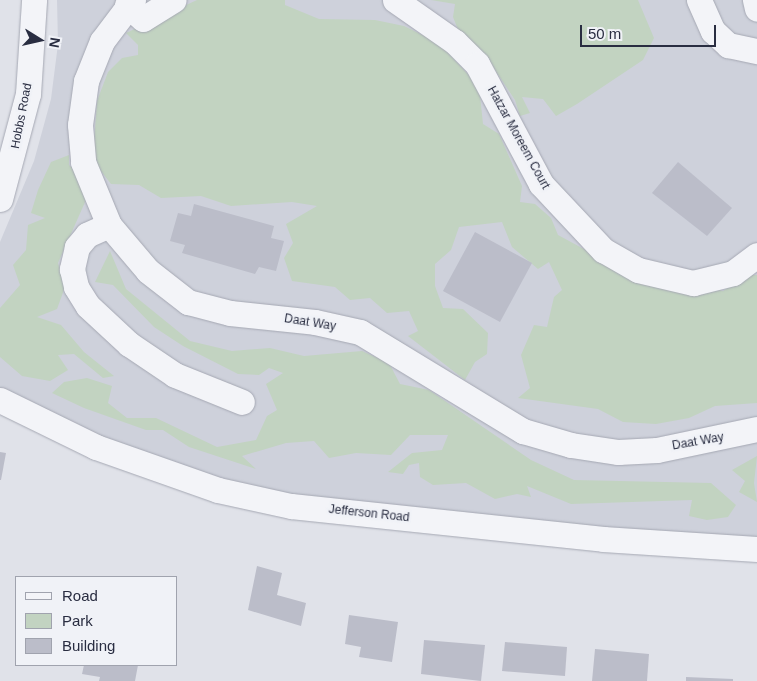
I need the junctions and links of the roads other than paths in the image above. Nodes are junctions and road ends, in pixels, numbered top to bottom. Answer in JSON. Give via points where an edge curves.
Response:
{"nodes":[{"id":1,"x":34,"y":0,"type":"edge"},
{"id":2,"x":174,"y":0,"type":"edge"},
{"id":3,"x":395,"y":0,"type":"edge"},
{"id":4,"x":699,"y":0,"type":"edge"},
{"id":5,"x":755,"y":0,"type":"edge"},
{"id":6,"x":130,"y":3,"type":"edge"},
{"id":7,"x":757,"y":9,"type":"edge"},
{"id":8,"x":757,"y":52,"type":"edge"},
{"id":9,"x":0,"y":199,"type":"edge"},
{"id":10,"x":109,"y":225,"type":"junction"},
{"id":11,"x":757,"y":255,"type":"edge"},
{"id":12,"x":0,"y":400,"type":"edge"},
{"id":13,"x":242,"y":402,"type":"dead end"},
{"id":14,"x":757,"y":429,"type":"edge"},
{"id":15,"x":757,"y":549,"type":"edge"}],
"edges":[{"from":1,"to":9,"type":"street","name":"Hobbs Road","via":[[28,94]]},
{"from":2,"to":6,"type":"street","via":[[143,19]]},
{"from":3,"to":11,"type":"street","name":"Hatzar Moreem Court","via":[[455,42],[477,64],[541,184],[603,250],[638,270],[693,283],[733,273]]},
{"from":4,"to":8,"type":"street","via":[[713,31],[728,44]]},
{"from":5,"to":7,"type":"street"},
{"from":6,"to":10,"type":"street","name":"Daat Way","via":[[93,61],[80,106],[83,162]]},
{"from":10,"to":13,"type":"street","via":[[88,235],[77,247],[72,269],[76,287],[88,306],[129,344],[175,375]]},
{"from":10,"to":14,"type":"street","name":"Daat Way","via":[[148,271],[188,302],[230,313],[315,322],[360,332],[523,432],[571,445],[618,452],[657,450]]},
{"from":12,"to":15,"type":"street","name":"Jefferson Road","via":[[96,448],[218,490],[291,506],[603,539]]}]}
